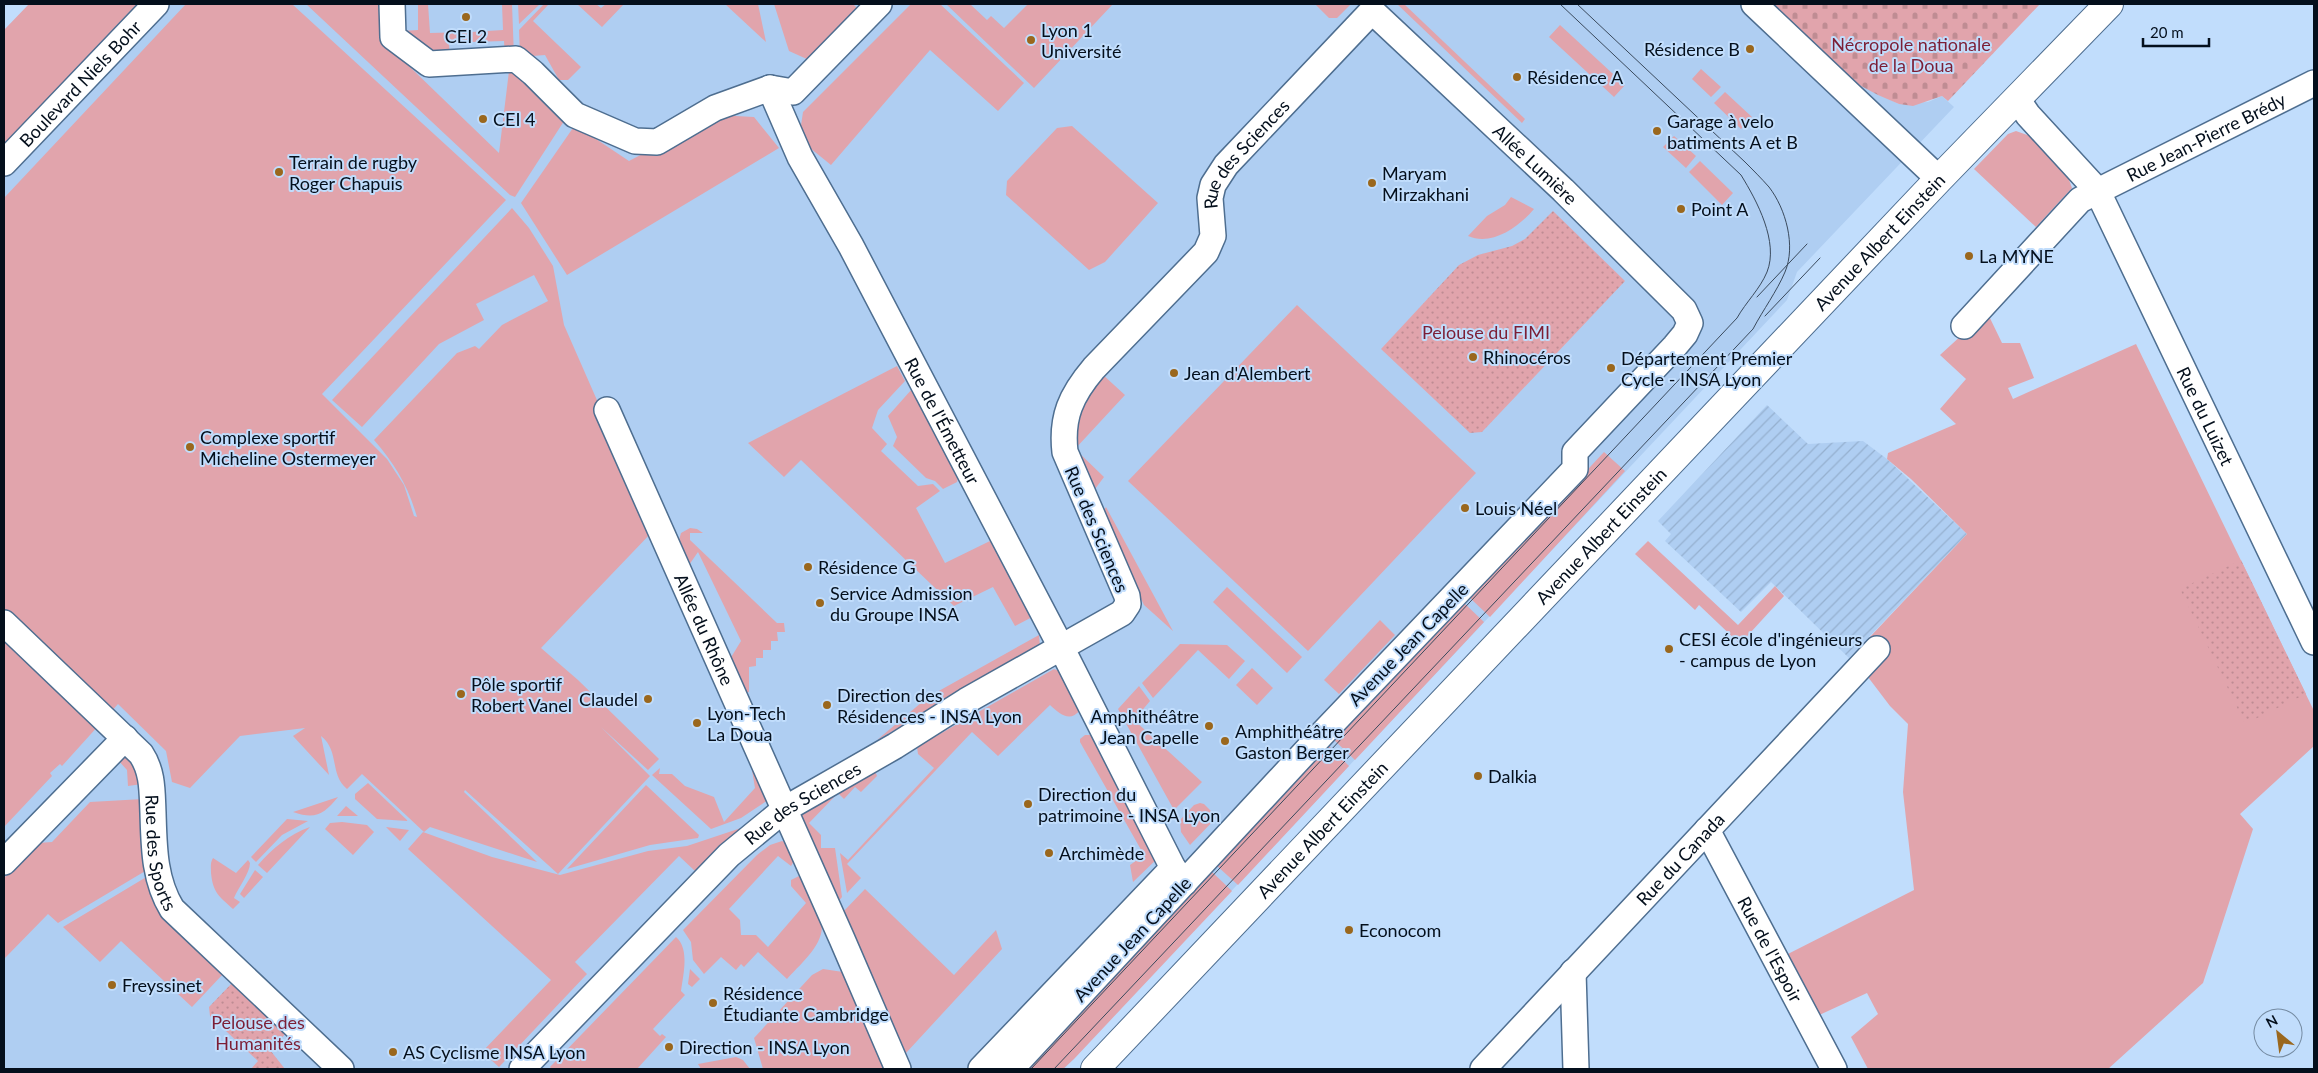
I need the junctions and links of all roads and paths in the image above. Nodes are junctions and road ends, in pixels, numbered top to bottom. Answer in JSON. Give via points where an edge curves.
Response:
{"nodes":[{"id":1,"x":156,"y":4,"type":"edge"},
{"id":2,"x":392,"y":4,"type":"edge"},
{"id":3,"x":879,"y":4,"type":"edge"},
{"id":4,"x":1754,"y":4,"type":"edge"},
{"id":5,"x":2109,"y":4,"type":"edge"},
{"id":6,"x":1372,"y":11,"type":"joint"},
{"id":7,"x":2314,"y":82,"type":"edge"},
{"id":8,"x":770,"y":88,"type":"junction"},
{"id":9,"x":2016,"y":100,"type":"junction"},
{"id":10,"x":4,"y":163,"type":"edge"},
{"id":11,"x":1939,"y":179,"type":"junction"},
{"id":12,"x":2097,"y":190,"type":"junction"},
{"id":13,"x":1690,"y":323,"type":"joint"},
{"id":14,"x":1964,"y":326,"type":"dead end"},
{"id":15,"x":608,"y":410,"type":"dead end"},
{"id":16,"x":4,"y":624,"type":"edge"},
{"id":17,"x":2314,"y":642,"type":"edge"},
{"id":18,"x":1061,"y":647,"type":"junction"},
{"id":19,"x":1877,"y":649,"type":"dead end"},
{"id":20,"x":125,"y":738,"type":"junction"},
{"id":21,"x":785,"y":810,"type":"junction"},
{"id":22,"x":1707,"y":830,"type":"junction"},
{"id":23,"x":4,"y":862,"type":"edge"},
{"id":24,"x":1179,"y":875,"type":"junction"},
{"id":25,"x":1573,"y":972,"type":"junction"},
{"id":26,"x":341,"y":1069,"type":"edge"},
{"id":27,"x":522,"y":1069,"type":"edge"},
{"id":28,"x":898,"y":1069,"type":"edge"},
{"id":29,"x":981,"y":1069,"type":"edge"},
{"id":30,"x":1011,"y":1069,"type":"edge"},
{"id":31,"x":1095,"y":1069,"type":"edge"},
{"id":32,"x":1483,"y":1069,"type":"edge"},
{"id":33,"x":1576,"y":1069,"type":"edge"},
{"id":34,"x":1834,"y":1069,"type":"edge"}],
"edges":[{"from":1,"to":10,"type":"street","name":"Boulevard Niels Bohr"},
{"from":2,"to":8,"type":"street","via":[[393,38],[429,64],[516,59],[575,115],[635,141],[657,142],[715,108]]},
{"from":3,"to":8,"type":"street","via":[[793,92]]},
{"from":4,"to":11,"type":"street"},
{"from":5,"to":9,"type":"street","name":"Avenue Albert Einstein"},
{"from":6,"to":13,"type":"street","name":"Allée Lumière","via":[[1563,190],[1684,310]]},
{"from":6,"to":18,"type":"street","name":"Rue des Sciences","via":[[1226,165],[1213,185],[1210,198],[1213,236],[1206,252],[1078,387],[1063,432],[1065,452],[1128,604],[1122,613]]},
{"from":7,"to":12,"type":"street","name":"Rue Jean-Pierre Brédy"},
{"from":8,"to":18,"type":"street","name":"Rue de l'Émetteur","via":[[800,158],[851,246]]},
{"from":9,"to":11,"type":"street","name":"Avenue Albert Einstein"},
{"from":9,"to":12,"type":"street","name":"Rue du Luizet"},
{"from":11,"to":31,"type":"street","name":"Avenue Albert Einstein"},
{"from":12,"to":14,"type":"street","via":[[2080,200]]},
{"from":12,"to":17,"type":"street","name":"Rue du Luizet"},
{"from":13,"to":24,"type":"street","name":"Avenue Jean Capelle","via":[[1675,346],[1575,452],[1575,469],[1323,733]]},
{"from":15,"to":21,"type":"street","name":"Allée du Rhône"},
{"from":16,"to":20,"type":"street","name":"Rue des Sports"},
{"from":18,"to":21,"type":"street","name":"Rue des Sciences"},
{"from":18,"to":24,"type":"street","name":"Rue de l'Émetteur"},
{"from":19,"to":22,"type":"street","name":"Rue du Canada"},
{"from":20,"to":23,"type":"street"},
{"from":20,"to":26,"type":"street","name":"Rue des Sports","via":[[141,754],[151,772],[157,875],[172,909]]},
{"from":21,"to":27,"type":"street","name":"Rue des Sciences","via":[[729,855]]},
{"from":21,"to":28,"type":"street","name":"Allée du Rhône"},
{"from":22,"to":25,"type":"street","name":"Rue du Canada"},
{"from":22,"to":34,"type":"street","name":"Rue de l'Espoir"},
{"from":24,"to":29,"type":"street","name":"Avenue Jean Capelle"},
{"from":24,"to":30,"type":"street","name":"Avenue Jean Capelle"},
{"from":25,"to":32,"type":"street","name":"Rue du Canada"},
{"from":25,"to":33,"type":"street"}]}
